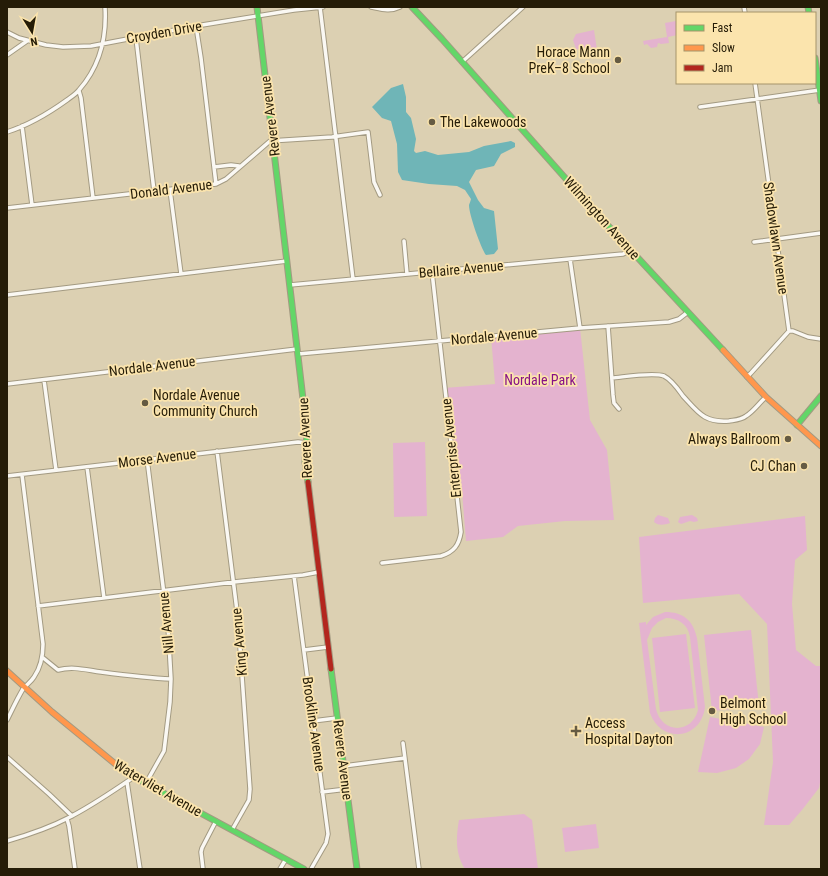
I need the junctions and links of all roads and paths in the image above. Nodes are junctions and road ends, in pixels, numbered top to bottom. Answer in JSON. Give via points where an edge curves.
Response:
{"nodes":[{"id":1,"x":105,"y":7,"type":"edge"},
{"id":2,"x":257,"y":7,"type":"edge"},
{"id":3,"x":321,"y":7,"type":"edge"},
{"id":4,"x":370,"y":7,"type":"edge"},
{"id":5,"x":400,"y":7,"type":"edge"},
{"id":6,"x":412,"y":7,"type":"edge"},
{"id":7,"x":523,"y":7,"type":"edge"},
{"id":8,"x":258,"y":16,"type":"junction"},
{"id":9,"x":196,"y":26,"type":"junction"},
{"id":10,"x":7,"y":32,"type":"edge"},
{"id":11,"x":136,"y":38,"type":"junction"},
{"id":12,"x":27,"y":41,"type":"junction"},
{"id":13,"x":104,"y":43,"type":"junction"},
{"id":14,"x":7,"y":55,"type":"edge"},
{"id":15,"x":462,"y":62,"type":"junction"},
{"id":16,"x":816,"y":64,"type":"edge"},
{"id":17,"x":755,"y":84,"type":"edge"},
{"id":18,"x":820,"y":90,"type":"edge"},
{"id":19,"x":78,"y":91,"type":"junction"},
{"id":20,"x":757,"y":99,"type":"junction"},
{"id":21,"x":821,"y":101,"type":"edge"},
{"id":22,"x":700,"y":107,"type":"dead end"},
{"id":23,"x":22,"y":126,"type":"junction"},
{"id":24,"x":7,"y":132,"type":"edge"},
{"id":25,"x":335,"y":136,"type":"junction"},
{"id":26,"x":273,"y":141,"type":"junction"},
{"id":27,"x":239,"y":166,"type":"junction"},
{"id":28,"x":214,"y":167,"type":"junction"},
{"id":29,"x":216,"y":184,"type":"junction"},
{"id":30,"x":170,"y":190,"type":"junction"},
{"id":31,"x":154,"y":191,"type":"junction"},
{"id":32,"x":380,"y":195,"type":"dead end"},
{"id":33,"x":93,"y":198,"type":"junction"},
{"id":34,"x":32,"y":205,"type":"junction"},
{"id":35,"x":7,"y":208,"type":"edge"},
{"id":36,"x":821,"y":233,"type":"edge"},
{"id":37,"x":777,"y":239,"type":"junction"},
{"id":38,"x":404,"y":240,"type":"dead end"},
{"id":39,"x":754,"y":242,"type":"dead end"},
{"id":40,"x":631,"y":250,"type":"junction"},
{"id":41,"x":570,"y":259,"type":"junction"},
{"id":42,"x":287,"y":261,"type":"junction"},
{"id":43,"x":432,"y":272,"type":"junction"},
{"id":44,"x":181,"y":274,"type":"junction"},
{"id":45,"x":407,"y":274,"type":"junction"},
{"id":46,"x":352,"y":279,"type":"junction"},
{"id":47,"x":290,"y":285,"type":"junction"},
{"id":48,"x":7,"y":295,"type":"edge"},
{"id":49,"x":688,"y":312,"type":"junction"},
{"id":50,"x":608,"y":326,"type":"junction"},
{"id":51,"x":580,"y":328,"type":"junction"},
{"id":52,"x":789,"y":331,"type":"junction"},
{"id":53,"x":821,"y":339,"type":"edge"},
{"id":54,"x":439,"y":341,"type":"junction"},
{"id":55,"x":297,"y":352,"type":"junction"},
{"id":56,"x":747,"y":377,"type":"junction"},
{"id":57,"x":612,"y":378,"type":"junction"},
{"id":58,"x":44,"y":380,"type":"junction"},
{"id":59,"x":7,"y":384,"type":"edge"},
{"id":60,"x":821,"y":396,"type":"edge"},
{"id":61,"x":766,"y":397,"type":"junction"},
{"id":62,"x":619,"y":410,"type":"dead end"},
{"id":63,"x":797,"y":425,"type":"junction"},
{"id":64,"x":307,"y":443,"type":"junction"},
{"id":65,"x":821,"y":446,"type":"edge"},
{"id":66,"x":217,"y":451,"type":"junction"},
{"id":67,"x":147,"y":460,"type":"junction"},
{"id":68,"x":87,"y":467,"type":"junction"},
{"id":69,"x":56,"y":470,"type":"junction"},
{"id":70,"x":22,"y":474,"type":"junction"},
{"id":71,"x":7,"y":476,"type":"edge"},
{"id":72,"x":382,"y":563,"type":"dead end"},
{"id":73,"x":319,"y":572,"type":"junction"},
{"id":74,"x":294,"y":576,"type":"junction"},
{"id":75,"x":234,"y":582,"type":"junction"},
{"id":76,"x":163,"y":591,"type":"junction"},
{"id":77,"x":104,"y":598,"type":"junction"},
{"id":78,"x":38,"y":606,"type":"junction"},
{"id":79,"x":328,"y":646,"type":"junction"},
{"id":80,"x":304,"y":650,"type":"junction"},
{"id":81,"x":42,"y":657,"type":"junction"},
{"id":82,"x":7,"y":671,"type":"edge"},
{"id":83,"x":171,"y":679,"type":"junction"},
{"id":84,"x":25,"y":687,"type":"junction"},
{"id":85,"x":337,"y":718,"type":"junction"},
{"id":86,"x":7,"y":720,"type":"edge"},
{"id":87,"x":313,"y":721,"type":"junction"},
{"id":88,"x":403,"y":743,"type":"dead end"},
{"id":89,"x":7,"y":757,"type":"edge"},
{"id":90,"x":405,"y":758,"type":"junction"},
{"id":91,"x":344,"y":766,"type":"junction"},
{"id":92,"x":134,"y":777,"type":"junction"},
{"id":93,"x":127,"y":782,"type":"junction"},
{"id":94,"x":146,"y":783,"type":"junction"},
{"id":95,"x":347,"y":789,"type":"junction"},
{"id":96,"x":322,"y":792,"type":"junction"},
{"id":97,"x":72,"y":816,"type":"junction"},
{"id":98,"x":67,"y":819,"type":"junction"},
{"id":99,"x":216,"y":821,"type":"junction"},
{"id":100,"x":232,"y":830,"type":"junction"},
{"id":101,"x":7,"y":841,"type":"edge"},
{"id":102,"x":286,"y":859,"type":"junction"},
{"id":103,"x":75,"y":869,"type":"edge"},
{"id":104,"x":140,"y":869,"type":"edge"},
{"id":105,"x":203,"y":869,"type":"edge"},
{"id":106,"x":280,"y":869,"type":"edge"},
{"id":107,"x":304,"y":869,"type":"edge"},
{"id":108,"x":311,"y":869,"type":"edge"},
{"id":109,"x":357,"y":869,"type":"edge"},
{"id":110,"x":419,"y":869,"type":"edge"}],
"edges":[{"from":1,"to":13,"type":"street"},
{"from":2,"to":8,"type":"street","name":"Revere Avenue"},
{"from":3,"to":8,"type":"street","name":"Croyden Drive"},
{"from":3,"to":25,"type":"street"},
{"from":4,"to":5,"type":"street","via":[[391,10]]},
{"from":6,"to":15,"type":"street","name":"Wilmington Avenue"},
{"from":7,"to":15,"type":"street"},
{"from":8,"to":9,"type":"street","name":"Croyden Drive"},
{"from":8,"to":26,"type":"street","name":"Revere Avenue"},
{"from":9,"to":11,"type":"street","name":"Croyden Drive"},
{"from":9,"to":28,"type":"street"},
{"from":10,"to":12,"type":"street","name":"Croyden Drive"},
{"from":11,"to":13,"type":"street","name":"Croyden Drive"},
{"from":11,"to":31,"type":"street"},
{"from":12,"to":13,"type":"street","name":"Croyden Drive","via":[[63,47]]},
{"from":12,"to":14,"type":"street"},
{"from":13,"to":19,"type":"street","via":[[97,63]]},
{"from":15,"to":40,"type":"street","name":"Wilmington Avenue"},
{"from":16,"to":18,"type":"street"},
{"from":17,"to":20,"type":"street","name":"Shadowlawn Avenue"},
{"from":18,"to":20,"type":"street"},
{"from":18,"to":21,"type":"street"},
{"from":19,"to":23,"type":"street","via":[[52,110]]},
{"from":19,"to":33,"type":"street"},
{"from":20,"to":22,"type":"street"},
{"from":20,"to":37,"type":"street","name":"Shadowlawn Avenue"},
{"from":23,"to":24,"type":"street"},
{"from":23,"to":34,"type":"street"},
{"from":25,"to":26,"type":"street","name":"Donald Avenue"},
{"from":25,"to":32,"type":"street","name":"Donald Avenue","via":[[368,132],[374,182]]},
{"from":25,"to":46,"type":"street"},
{"from":26,"to":27,"type":"street","name":"Donald Avenue"},
{"from":26,"to":42,"type":"street","name":"Revere Avenue"},
{"from":27,"to":28,"type":"street"},
{"from":27,"to":29,"type":"street","name":"Donald Avenue","via":[[226,179]]},
{"from":28,"to":29,"type":"street"},
{"from":29,"to":30,"type":"street","name":"Donald Avenue"},
{"from":30,"to":31,"type":"street","name":"Donald Avenue"},
{"from":30,"to":44,"type":"street"},
{"from":31,"to":33,"type":"street","name":"Donald Avenue"},
{"from":33,"to":34,"type":"street","name":"Donald Avenue"},
{"from":34,"to":35,"type":"street","name":"Donald Avenue"},
{"from":36,"to":37,"type":"street"},
{"from":37,"to":39,"type":"street"},
{"from":37,"to":52,"type":"street","name":"Shadowlawn Avenue"},
{"from":38,"to":45,"type":"street"},
{"from":40,"to":41,"type":"street","name":"Bellaire Avenue","via":[[623,254]]},
{"from":40,"to":49,"type":"street","name":"Wilmington Avenue"},
{"from":41,"to":43,"type":"street","name":"Bellaire Avenue"},
{"from":41,"to":51,"type":"street"},
{"from":42,"to":44,"type":"street"},
{"from":42,"to":47,"type":"street","name":"Revere Avenue"},
{"from":43,"to":45,"type":"street","name":"Bellaire Avenue"},
{"from":43,"to":54,"type":"street","name":"Enterprise Avenue"},
{"from":44,"to":48,"type":"street"},
{"from":45,"to":46,"type":"street","name":"Bellaire Avenue"},
{"from":46,"to":47,"type":"street","name":"Bellaire Avenue"},
{"from":47,"to":55,"type":"street","name":"Revere Avenue"},
{"from":49,"to":50,"type":"street","name":"Nordale Avenue","via":[[679,319],[669,322]]},
{"from":49,"to":56,"type":"street","name":"Wilmington Avenue"},
{"from":50,"to":51,"type":"street","name":"Nordale Avenue"},
{"from":50,"to":57,"type":"street"},
{"from":51,"to":54,"type":"street","name":"Nordale Avenue"},
{"from":52,"to":53,"type":"street"},
{"from":52,"to":56,"type":"street"},
{"from":54,"to":55,"type":"street","name":"Nordale Avenue"},
{"from":54,"to":72,"type":"street","name":"Enterprise Avenue","via":[[460,537],[448,554]]},
{"from":55,"to":58,"type":"street","name":"Nordale Avenue"},
{"from":55,"to":64,"type":"street","name":"Revere Avenue"},
{"from":56,"to":61,"type":"street","name":"Wilmington Avenue"},
{"from":57,"to":61,"type":"street","via":[[662,376],[669,380],[700,413],[717,421],[743,418]]},
{"from":57,"to":62,"type":"street","via":[[614,403]]},
{"from":58,"to":59,"type":"street","name":"Nordale Avenue"},
{"from":58,"to":69,"type":"street"},
{"from":60,"to":63,"type":"street"},
{"from":61,"to":63,"type":"street","name":"Wilmington Avenue"},
{"from":63,"to":65,"type":"street","name":"Wilmington Avenue"},
{"from":64,"to":66,"type":"street","name":"Morse Avenue"},
{"from":64,"to":73,"type":"street","name":"Revere Avenue","via":[[304,462]]},
{"from":66,"to":67,"type":"street","name":"Morse Avenue"},
{"from":66,"to":75,"type":"street","name":"King Avenue"},
{"from":67,"to":68,"type":"street","name":"Morse Avenue"},
{"from":67,"to":76,"type":"street","name":"Nill Avenue"},
{"from":68,"to":69,"type":"street","name":"Morse Avenue"},
{"from":68,"to":77,"type":"street"},
{"from":69,"to":70,"type":"street","name":"Morse Avenue"},
{"from":70,"to":71,"type":"street","name":"Morse Avenue"},
{"from":70,"to":78,"type":"street"},
{"from":73,"to":74,"type":"street"},
{"from":73,"to":79,"type":"street","name":"Revere Avenue"},
{"from":74,"to":75,"type":"street"},
{"from":74,"to":80,"type":"street","name":"Brookline Avenue"},
{"from":75,"to":76,"type":"street"},
{"from":75,"to":100,"type":"street","name":"King Avenue","via":[[250,796]]},
{"from":76,"to":77,"type":"street"},
{"from":76,"to":83,"type":"street","name":"Nill Avenue"},
{"from":77,"to":78,"type":"street"},
{"from":78,"to":81,"type":"street","via":[[43,644]]},
{"from":79,"to":80,"type":"street"},
{"from":79,"to":85,"type":"street","name":"Revere Avenue"},
{"from":80,"to":87,"type":"street","name":"Brookline Avenue"},
{"from":81,"to":83,"type":"street","via":[[58,670],[78,668]]},
{"from":81,"to":84,"type":"street","via":[[38,670]]},
{"from":82,"to":84,"type":"street","name":"Watervliet Avenue"},
{"from":83,"to":94,"type":"street","name":"Nill Avenue","via":[[164,749]]},
{"from":84,"to":86,"type":"street"},
{"from":84,"to":92,"type":"street","name":"Watervliet Avenue","via":[[100,752]]},
{"from":85,"to":87,"type":"street"},
{"from":85,"to":91,"type":"street","name":"Revere Avenue"},
{"from":87,"to":96,"type":"street","name":"Brookline Avenue"},
{"from":88,"to":90,"type":"street"},
{"from":89,"to":97,"type":"street"},
{"from":90,"to":91,"type":"street"},
{"from":90,"to":110,"type":"street"},
{"from":91,"to":95,"type":"street","name":"Revere Avenue"},
{"from":92,"to":93,"type":"street"},
{"from":92,"to":94,"type":"street","name":"Watervliet Avenue"},
{"from":93,"to":97,"type":"street"},
{"from":93,"to":104,"type":"street"},
{"from":94,"to":99,"type":"street","name":"Watervliet Avenue"},
{"from":95,"to":96,"type":"street"},
{"from":95,"to":109,"type":"street","name":"Revere Avenue"},
{"from":96,"to":108,"type":"street","name":"Brookline Avenue","via":[[328,834],[326,843]]},
{"from":97,"to":98,"type":"street"},
{"from":98,"to":101,"type":"street"},
{"from":98,"to":103,"type":"street"},
{"from":99,"to":100,"type":"street","name":"Watervliet Avenue"},
{"from":99,"to":105,"type":"street","via":[[202,848]]},
{"from":100,"to":102,"type":"street","name":"Watervliet Avenue"},
{"from":102,"to":106,"type":"street"},
{"from":102,"to":107,"type":"street","name":"Watervliet Avenue"}]}
